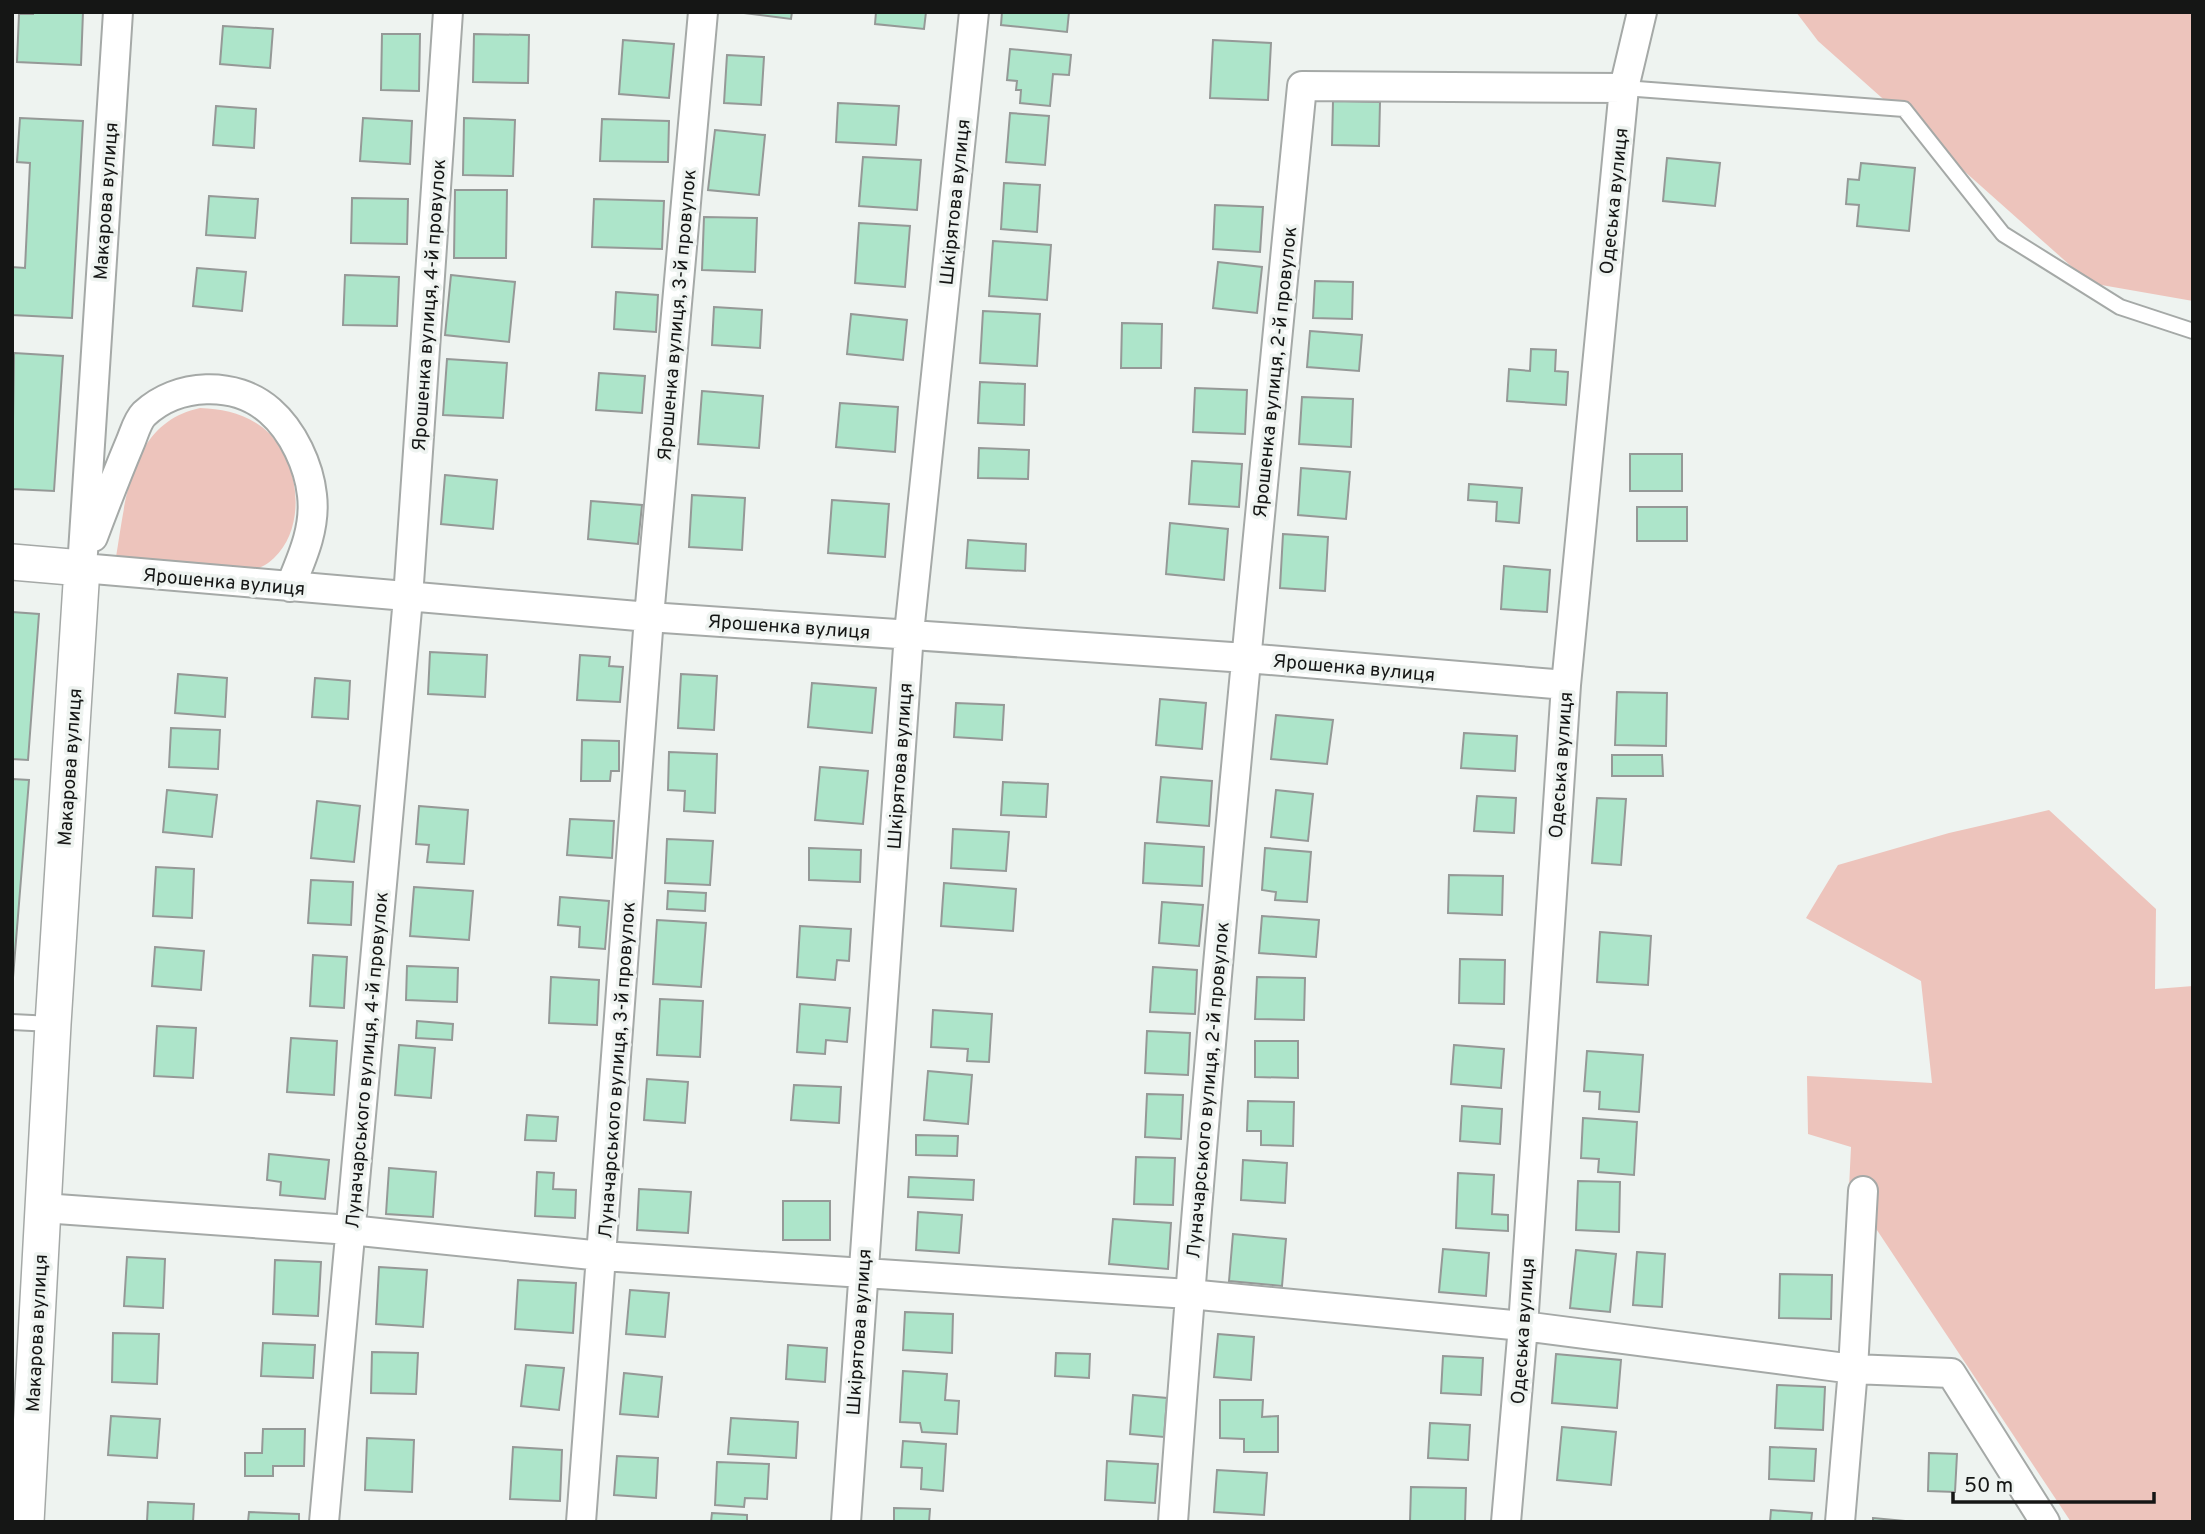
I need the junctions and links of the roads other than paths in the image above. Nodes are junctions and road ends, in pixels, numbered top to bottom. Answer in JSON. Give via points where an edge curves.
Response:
{"nodes":[{"id":1,"x":118,"y":12,"type":"edge"},
{"id":2,"x":448,"y":12,"type":"edge"},
{"id":3,"x":703,"y":12,"type":"edge"},
{"id":4,"x":974,"y":12,"type":"edge"},
{"id":5,"x":1643,"y":12,"type":"edge"},
{"id":6,"x":1624,"y":88,"type":"junction"},
{"id":7,"x":2193,"y":331,"type":"edge"},
{"id":8,"x":12,"y":562,"type":"edge"},
{"id":9,"x":82,"y":568,"type":"junction"},
{"id":10,"x":290,"y":587,"type":"junction"},
{"id":11,"x":408,"y":598,"type":"junction"},
{"id":12,"x":649,"y":617,"type":"junction"},
{"id":13,"x":909,"y":634,"type":"junction"},
{"id":14,"x":1246,"y":658,"type":"junction"},
{"id":15,"x":1566,"y":685,"type":"junction"},
{"id":16,"x":12,"y":1022,"type":"edge"},
{"id":17,"x":53,"y":1024,"type":"junction"},
{"id":18,"x":1863,"y":1191,"type":"dead end"},
{"id":19,"x":43,"y":1208,"type":"junction"},
{"id":20,"x":350,"y":1230,"type":"junction"},
{"id":21,"x":602,"y":1256,"type":"junction"},
{"id":22,"x":862,"y":1273,"type":"junction"},
{"id":23,"x":1189,"y":1294,"type":"junction"},
{"id":24,"x":1523,"y":1326,"type":"junction"},
{"id":25,"x":1853,"y":1369,"type":"junction"},
{"id":26,"x":22,"y":1426,"type":"edge"},
{"id":27,"x":26,"y":1522,"type":"edge"},
{"id":28,"x":324,"y":1522,"type":"edge"},
{"id":29,"x":581,"y":1522,"type":"edge"},
{"id":30,"x":846,"y":1522,"type":"edge"},
{"id":31,"x":1172,"y":1522,"type":"edge"},
{"id":32,"x":1506,"y":1522,"type":"edge"},
{"id":33,"x":1840,"y":1522,"type":"edge"},
{"id":34,"x":2045,"y":1522,"type":"edge"}],
"edges":[{"from":1,"to":9,"type":"street","name":"Макарова вулиця"},
{"from":2,"to":11,"type":"street","name":"Ярошенка вулиця, 4-й провулок"},
{"from":3,"to":12,"type":"street","name":"Ярошенка вулиця, 3-й провулок"},
{"from":4,"to":13,"type":"street","name":"Шкірятова вулиця"},
{"from":5,"to":6,"type":"street","name":"Одеська вулиця"},
{"from":6,"to":7,"type":"lane","via":[[1904,109],[2003,234],[2120,307]]},
{"from":6,"to":14,"type":"street","name":"Ярошенка вулиця, 2-й провулок","via":[[1302,86]]},
{"from":6,"to":15,"type":"street","name":"Одеська вулиця"},
{"from":8,"to":9,"type":"street","name":"Ярошенка вулиця"},
{"from":9,"to":10,"type":"street","name":"Ярошенка вулиця"},
{"from":9,"to":10,"type":"street","via":[[141,416],[164,399],[218,389],[244,396],[270,411],[303,459],[313,522]]},
{"from":9,"to":17,"type":"street","name":"Макарова вулиця"},
{"from":10,"to":11,"type":"street","name":"Ярошенка вулиця"},
{"from":11,"to":12,"type":"street","name":"Ярошенка вулиця"},
{"from":11,"to":20,"type":"street","name":"Луначарського вулиця, 4-й провулок"},
{"from":12,"to":13,"type":"street","name":"Ярошенка вулиця"},
{"from":12,"to":21,"type":"street","name":"Луначарського вулиця, 3-й провулок"},
{"from":13,"to":14,"type":"street","name":"Ярошенка вулиця"},
{"from":13,"to":22,"type":"street","name":"Шкірятова вулиця"},
{"from":14,"to":15,"type":"street","name":"Ярошенка вулиця"},
{"from":14,"to":23,"type":"street","name":"Луначарського вулиця, 2-й провулок"},
{"from":15,"to":24,"type":"street","name":"Одеська вулиця"},
{"from":16,"to":17,"type":"lane"},
{"from":17,"to":19,"type":"street","name":"Макарова вулиця"},
{"from":18,"to":25,"type":"street"},
{"from":19,"to":20,"type":"street"},
{"from":19,"to":26,"type":"street","name":"Макарова вулиця"},
{"from":20,"to":21,"type":"street"},
{"from":20,"to":28,"type":"street","name":"Луначарського вулиця, 4-й провулок"},
{"from":21,"to":22,"type":"street"},
{"from":21,"to":29,"type":"street","name":"Луначарського вулиця, 3-й провулок"},
{"from":22,"to":23,"type":"street"},
{"from":22,"to":30,"type":"street","name":"Шкірятова вулиця"},
{"from":23,"to":24,"type":"street"},
{"from":23,"to":31,"type":"street","name":"Луначарського вулиця, 2-й провулок"},
{"from":24,"to":25,"type":"street"},
{"from":24,"to":32,"type":"street","name":"Одеська вулиця"},
{"from":25,"to":33,"type":"street"},
{"from":25,"to":34,"type":"street","via":[[1951,1373]]},
{"from":26,"to":27,"type":"street","name":"Макарова вулиця"}]}
